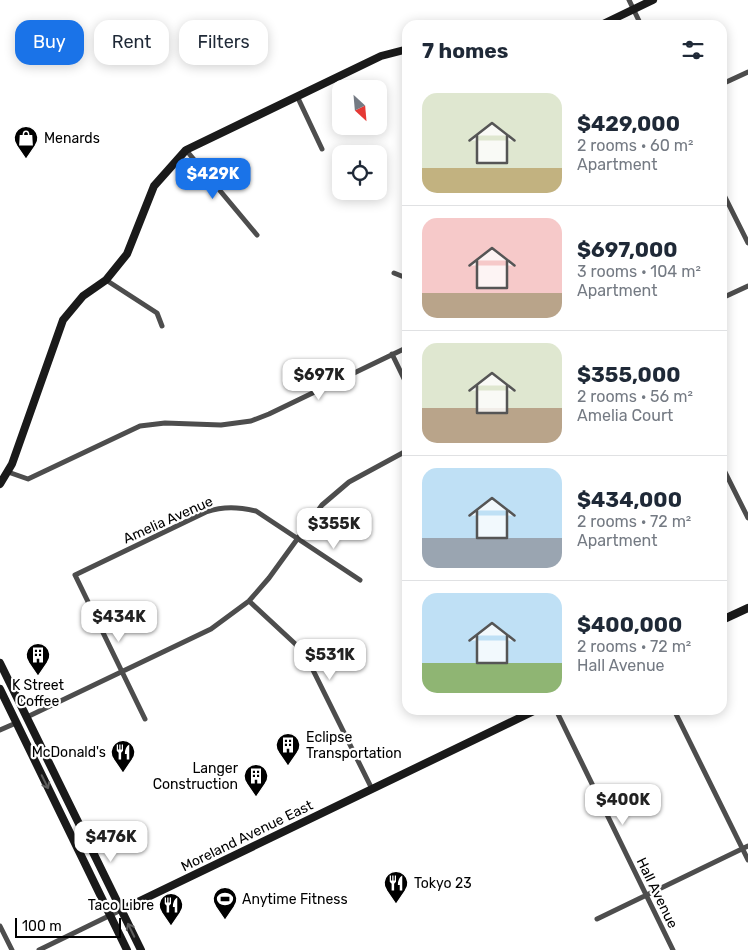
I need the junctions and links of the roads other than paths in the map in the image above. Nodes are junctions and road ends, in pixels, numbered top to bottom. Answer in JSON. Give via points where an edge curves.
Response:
{"nodes":[{"id":1,"x":629,"y":0,"type":"edge"},
{"id":2,"x":653,"y":0,"type":"edge"},
{"id":3,"x":634,"y":10,"type":"junction"},
{"id":4,"x":612,"y":20,"type":"edge"},
{"id":5,"x":639,"y":20,"type":"edge"},
{"id":6,"x":402,"y":51,"type":"edge"},
{"id":7,"x":748,"y":72,"type":"edge"},
{"id":8,"x":727,"y":82,"type":"edge"},
{"id":9,"x":297,"y":96,"type":"junction"},
{"id":10,"x":322,"y":149,"type":"dead end"},
{"id":11,"x":186,"y":150,"type":"junction"},
{"id":12,"x":727,"y":201,"type":"edge"},
{"id":13,"x":257,"y":235,"type":"dead end"},
{"id":14,"x":748,"y":243,"type":"edge"},
{"id":15,"x":394,"y":273,"type":"dead end"},
{"id":16,"x":402,"y":276,"type":"edge"},
{"id":17,"x":106,"y":280,"type":"junction"},
{"id":18,"x":748,"y":286,"type":"edge"},
{"id":19,"x":727,"y":296,"type":"edge"},
{"id":20,"x":162,"y":326,"type":"dead end"},
{"id":21,"x":402,"y":350,"type":"edge"},
{"id":22,"x":392,"y":354,"type":"junction"},
{"id":23,"x":402,"y":375,"type":"edge"},
{"id":24,"x":402,"y":453,"type":"edge"},
{"id":25,"x":8,"y":472,"type":"junction"},
{"id":26,"x":727,"y":476,"type":"edge"},
{"id":27,"x":0,"y":484,"type":"edge"},
{"id":28,"x":748,"y":518,"type":"edge"},
{"id":29,"x":297,"y":537,"type":"junction"},
{"id":30,"x":360,"y":580,"type":"dead end"},
{"id":31,"x":250,"y":601,"type":"junction"},
{"id":32,"x":748,"y":608,"type":"edge"},
{"id":33,"x":727,"y":618,"type":"edge"},
{"id":34,"x":0,"y":663,"type":"edge"},
{"id":35,"x":122,"y":672,"type":"junction"},
{"id":36,"x":0,"y":689,"type":"edge"},
{"id":37,"x":8,"y":706,"type":"junction"},
{"id":38,"x":526,"y":715,"type":"edge"},
{"id":39,"x":558,"y":715,"type":"edge"},
{"id":40,"x":677,"y":715,"type":"edge"},
{"id":41,"x":27,"y":717,"type":"junction"},
{"id":42,"x":145,"y":719,"type":"dead end"},
{"id":43,"x":16,"y":722,"type":"junction"},
{"id":44,"x":0,"y":730,"type":"edge"},
{"id":45,"x":38,"y":742,"type":"junction"},
{"id":46,"x":372,"y":789,"type":"junction"},
{"id":47,"x":745,"y":847,"type":"edge"},
{"id":48,"x":748,"y":860,"type":"edge"},
{"id":49,"x":646,"y":896,"type":"junction"},
{"id":50,"x":121,"y":910,"type":"junction"},
{"id":51,"x":110,"y":915,"type":"junction"},
{"id":52,"x":597,"y":919,"type":"dead end"},
{"id":53,"x":0,"y":926,"type":"edge"},
{"id":54,"x":12,"y":950,"type":"edge"},
{"id":55,"x":39,"y":950,"type":"edge"},
{"id":56,"x":127,"y":950,"type":"edge"},
{"id":57,"x":141,"y":950,"type":"edge"},
{"id":58,"x":673,"y":950,"type":"edge"}],
"edges":[{"from":1,"to":3,"type":"street"},
{"from":2,"to":3,"type":"street"},
{"from":3,"to":4,"type":"street"},
{"from":3,"to":5,"type":"street"},
{"from":6,"to":9,"type":"street","via":[[381,56]]},
{"from":7,"to":8,"type":"street"},
{"from":9,"to":10,"type":"street"},
{"from":9,"to":11,"type":"street"},
{"from":11,"to":13,"type":"street"},
{"from":11,"to":17,"type":"street","via":[[154,186],[126,254]]},
{"from":12,"to":14,"type":"street"},
{"from":15,"to":16,"type":"street"},
{"from":17,"to":20,"type":"street","via":[[158,312]]},
{"from":17,"to":25,"type":"street","via":[[83,296],[63,320]]},
{"from":18,"to":19,"type":"street"},
{"from":21,"to":22,"type":"street"},
{"from":22,"to":23,"type":"street"},
{"from":22,"to":25,"type":"street","via":[[251,421],[221,426],[140,426],[28,479]]},
{"from":24,"to":29,"type":"street","via":[[349,482],[322,505]]},
{"from":25,"to":27,"type":"street"},
{"from":26,"to":28,"type":"street"},
{"from":29,"to":30,"type":"street","name":"Amelia Avenue"},
{"from":29,"to":31,"type":"street"},
{"from":29,"to":35,"type":"street","name":"Amelia Avenue","via":[[256,511],[222,507],[75,575]]},
{"from":31,"to":35,"type":"street","via":[[210,629]]},
{"from":31,"to":46,"type":"street","via":[[304,652]]},
{"from":32,"to":33,"type":"street"},
{"from":34,"to":41,"type":"street"},
{"from":35,"to":41,"type":"street"},
{"from":35,"to":42,"type":"street"},
{"from":36,"to":37,"type":"street"},
{"from":37,"to":41,"type":"street","via":[[16,714]]},
{"from":37,"to":43,"type":"street"},
{"from":38,"to":46,"type":"street","name":"Moreland Avenue East"},
{"from":39,"to":49,"type":"street","name":"Hall Avenue"},
{"from":40,"to":47,"type":"street"},
{"from":41,"to":45,"type":"street"},
{"from":43,"to":44,"type":"street"},
{"from":43,"to":45,"type":"street","via":[[23,724]]},
{"from":43,"to":51,"type":"street","one_way":true},
{"from":45,"to":50,"type":"street"},
{"from":46,"to":50,"type":"street","name":"Moreland Avenue East"},
{"from":47,"to":48,"type":"street"},
{"from":47,"to":49,"type":"street"},
{"from":49,"to":52,"type":"street"},
{"from":49,"to":58,"type":"street","name":"Hall Avenue"},
{"from":50,"to":51,"type":"street","name":"Moreland Avenue East"},
{"from":57,"to":50,"type":"street","one_way":true},
{"from":51,"to":55,"type":"street","name":"Moreland Avenue East"},
{"from":51,"to":56,"type":"street"},
{"from":53,"to":54,"type":"street"}]}
